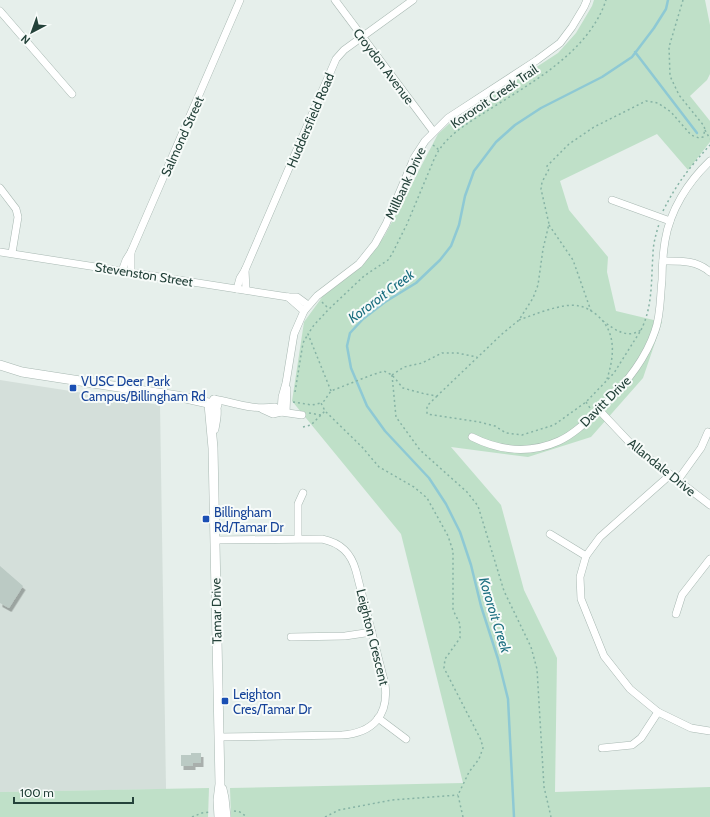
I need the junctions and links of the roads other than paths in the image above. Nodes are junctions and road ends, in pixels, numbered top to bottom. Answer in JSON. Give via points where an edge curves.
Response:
{"nodes":[{"id":1,"x":240,"y":0,"type":"edge"},
{"id":2,"x":335,"y":0,"type":"edge"},
{"id":3,"x":413,"y":0,"type":"edge"},
{"id":4,"x":587,"y":0,"type":"edge"},
{"id":5,"x":0,"y":11,"type":"edge"},
{"id":6,"x":362,"y":37,"type":"junction"},
{"id":7,"x":72,"y":94,"type":"dead end"},
{"id":8,"x":433,"y":131,"type":"junction"},
{"id":9,"x":710,"y":161,"type":"edge"},
{"id":10,"x":0,"y":188,"type":"edge"},
{"id":11,"x":612,"y":200,"type":"dead end"},
{"id":12,"x":670,"y":221,"type":"junction"},
{"id":13,"x":0,"y":252,"type":"edge"},
{"id":14,"x":131,"y":252,"type":"junction"},
{"id":15,"x":12,"y":254,"type":"junction"},
{"id":16,"x":663,"y":261,"type":"junction"},
{"id":17,"x":245,"y":270,"type":"junction"},
{"id":18,"x":122,"y":271,"type":"junction"},
{"id":19,"x":131,"y":272,"type":"junction"},
{"id":20,"x":710,"y":272,"type":"edge"},
{"id":21,"x":237,"y":289,"type":"junction"},
{"id":22,"x":246,"y":290,"type":"junction"},
{"id":23,"x":306,"y":308,"type":"junction"},
{"id":24,"x":0,"y":365,"type":"edge"},
{"id":25,"x":213,"y":403,"type":"junction"},
{"id":26,"x":599,"y":410,"type":"junction"},
{"id":27,"x":283,"y":412,"type":"junction"},
{"id":28,"x":302,"y":415,"type":"road end"},
{"id":29,"x":708,"y":432,"type":"dead end"},
{"id":30,"x":472,"y":437,"type":"dead end"},
{"id":31,"x":670,"y":475,"type":"junction"},
{"id":32,"x":678,"y":480,"type":"junction"},
{"id":33,"x":303,"y":493,"type":"dead end"},
{"id":34,"x":710,"y":505,"type":"edge"},
{"id":35,"x":550,"y":534,"type":"dead end"},
{"id":36,"x":298,"y":538,"type":"junction"},
{"id":37,"x":215,"y":540,"type":"junction"},
{"id":38,"x":586,"y":556,"type":"junction"},
{"id":39,"x":710,"y":559,"type":"edge"},
{"id":40,"x":676,"y":614,"type":"dead end"},
{"id":41,"x":372,"y":632,"type":"junction"},
{"id":42,"x":291,"y":637,"type":"dead end"},
{"id":43,"x":658,"y":712,"type":"junction"},
{"id":44,"x":378,"y":718,"type":"junction"},
{"id":45,"x":710,"y":731,"type":"edge"},
{"id":46,"x":219,"y":737,"type":"junction"},
{"id":47,"x":406,"y":739,"type":"dead end"},
{"id":48,"x":602,"y":748,"type":"dead end"},
{"id":49,"x":220,"y":784,"type":"junction"},
{"id":50,"x":219,"y":817,"type":"edge"},
{"id":51,"x":226,"y":817,"type":"edge"}],
"edges":[{"from":1,"to":14,"type":"street","name":"Salmond Street"},
{"from":2,"to":6,"type":"street","name":"Croydon Avenue"},
{"from":3,"to":6,"type":"street","name":"Huddersfield Road"},
{"from":4,"to":8,"type":"street","name":"Millbank Drive","via":[[560,43],[448,118]]},
{"from":5,"to":7,"type":"street"},
{"from":6,"to":8,"type":"street","name":"Croydon Avenue"},
{"from":6,"to":17,"type":"street","name":"Huddersfield Road","via":[[336,59]]},
{"from":8,"to":23,"type":"street","name":"Millbank Drive","via":[[414,158],[375,244],[359,264],[317,296]]},
{"from":9,"to":12,"type":"street","name":"Davitt Drive","via":[[687,187]]},
{"from":10,"to":15,"type":"street","via":[[13,205],[18,217]]},
{"from":11,"to":12,"type":"street"},
{"from":12,"to":16,"type":"street","name":"Davitt Drive"},
{"from":13,"to":15,"type":"street","name":"Stevenston Street"},
{"from":14,"to":18,"type":"street","name":"Salmond Street"},
{"from":14,"to":19,"type":"street"},
{"from":15,"to":18,"type":"street","name":"Stevenston Street"},
{"from":16,"to":20,"type":"street","via":[[696,263]]},
{"from":16,"to":26,"type":"street","name":"Davitt Drive","via":[[659,313],[652,340],[629,379]]},
{"from":17,"to":21,"type":"street","name":"Huddersfield Road"},
{"from":17,"to":22,"type":"street","name":"Huddersfield Road"},
{"from":18,"to":19,"type":"street","name":"Stevenston Street"},
{"from":19,"to":21,"type":"street","name":"Stevenston Street"},
{"from":21,"to":22,"type":"street","name":"Stevenston Street"},
{"from":22,"to":23,"type":"street","name":"Stevenston Street","via":[[288,297]]},
{"from":23,"to":27,"type":"street","name":"Millbank Drive","via":[[294,334],[282,397]]},
{"from":24,"to":25,"type":"street","via":[[22,372]]},
{"from":25,"to":27,"type":"street","via":[[261,409],[274,414]]},
{"from":25,"to":37,"type":"street","name":"Tamar Drive"},
{"from":26,"to":30,"type":"street","name":"Davitt Drive","via":[[572,433],[544,446],[510,449],[496,447]]},
{"from":26,"to":31,"type":"street","name":"Allandale Drive","via":[[633,446]]},
{"from":27,"to":28,"type":"street"},
{"from":29,"to":32,"type":"street","via":[[701,448]]},
{"from":31,"to":32,"type":"street","name":"Allandale Drive"},
{"from":31,"to":38,"type":"street","via":[[600,537]]},
{"from":32,"to":34,"type":"street","name":"Allandale Drive"},
{"from":33,"to":36,"type":"street","via":[[298,504]]},
{"from":35,"to":38,"type":"street"},
{"from":36,"to":37,"type":"street","name":"Leighton Crescent"},
{"from":36,"to":41,"type":"street","name":"Leighton Crescent","via":[[330,541],[348,553],[355,565]]},
{"from":37,"to":46,"type":"street","name":"Tamar Drive"},
{"from":38,"to":43,"type":"street","via":[[580,577],[581,600],[604,656],[630,689]]},
{"from":39,"to":40,"type":"street","via":[[682,595]]},
{"from":41,"to":42,"type":"street","via":[[345,636]]},
{"from":41,"to":44,"type":"street","name":"Leighton Crescent","via":[[386,692],[384,707]]},
{"from":43,"to":45,"type":"street","via":[[691,728]]},
{"from":43,"to":48,"type":"street","via":[[641,738],[632,745]]},
{"from":44,"to":46,"type":"street","via":[[367,729],[352,734]]},
{"from":44,"to":47,"type":"street"},
{"from":46,"to":49,"type":"street","name":"Tamar Drive"},
{"from":49,"to":50,"type":"street","name":"Tamar Drive"},
{"from":49,"to":51,"type":"street","name":"Tamar Drive"}]}
